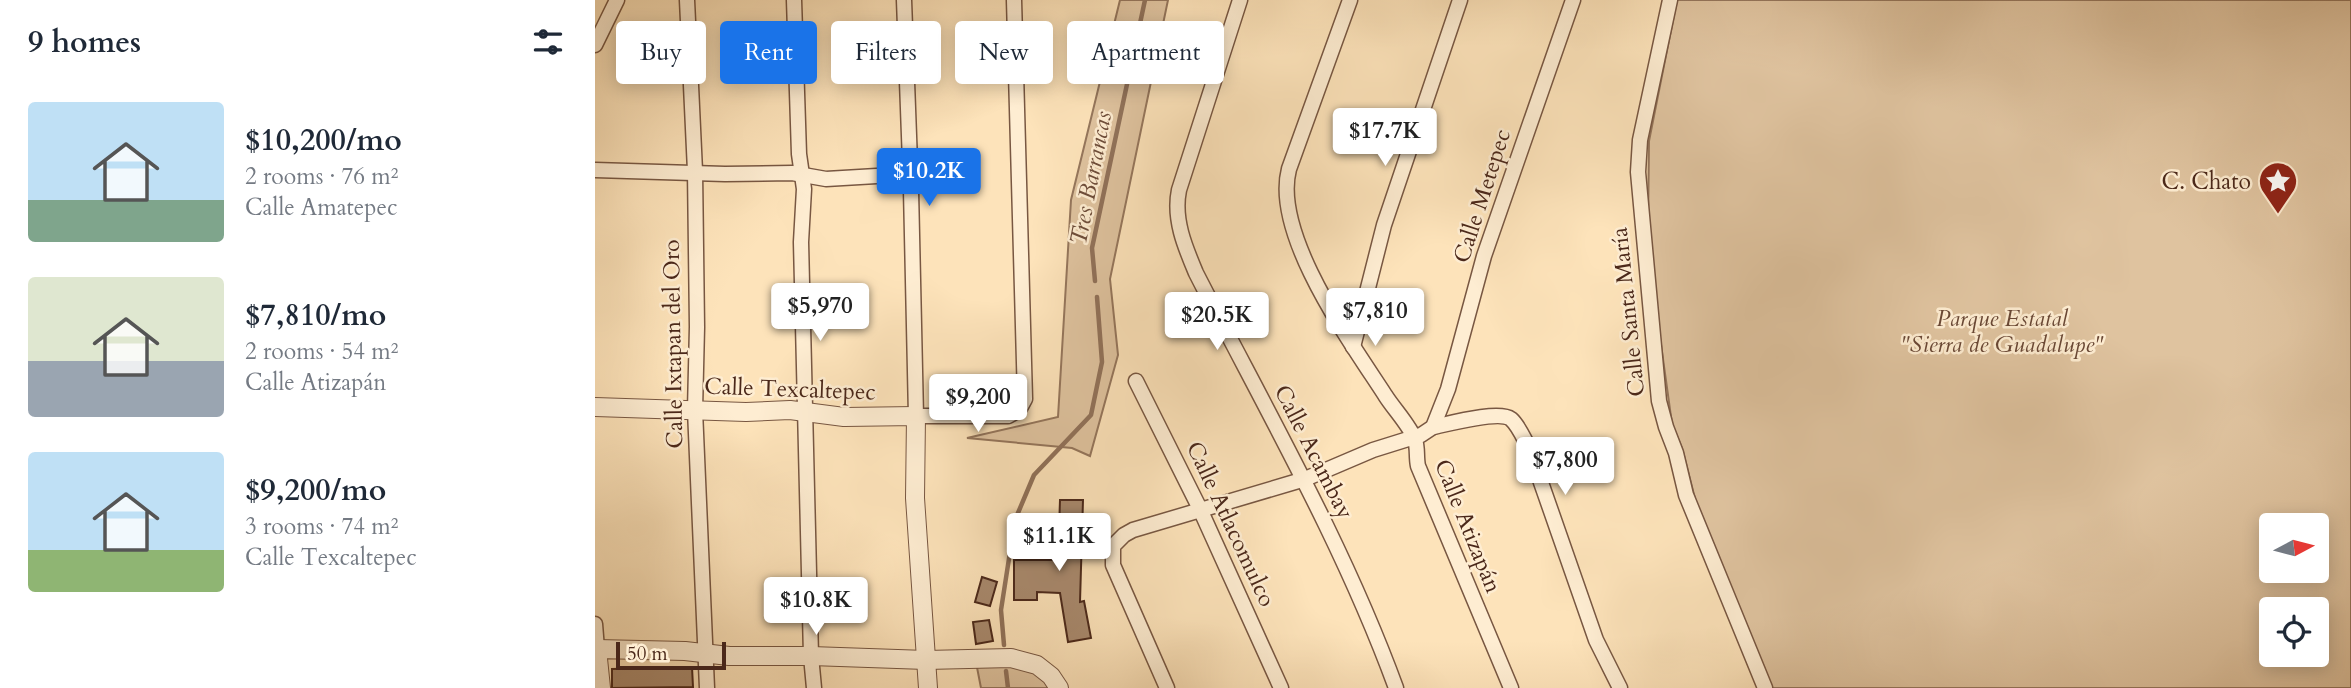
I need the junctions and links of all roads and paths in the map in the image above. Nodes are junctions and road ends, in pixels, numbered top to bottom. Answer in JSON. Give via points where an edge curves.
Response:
{"nodes":[{"id":1,"x":617,"y":0,"type":"edge"},
{"id":2,"x":687,"y":0,"type":"edge"},
{"id":3,"x":794,"y":0,"type":"edge"},
{"id":4,"x":904,"y":0,"type":"edge"},
{"id":5,"x":1014,"y":0,"type":"edge"},
{"id":6,"x":1350,"y":0,"type":"edge"},
{"id":7,"x":1460,"y":0,"type":"edge"},
{"id":8,"x":1573,"y":0,"type":"edge"},
{"id":9,"x":1670,"y":0,"type":"edge"},
{"id":10,"x":1235,"y":4,"type":"edge"},
{"id":11,"x":595,"y":45,"type":"edge"},
{"id":12,"x":595,"y":170,"type":"edge"},
{"id":13,"x":695,"y":171,"type":"junction"},
{"id":14,"x":961,"y":171,"type":"dead end"},
{"id":15,"x":801,"y":174,"type":"junction"},
{"id":16,"x":909,"y":176,"type":"junction"},
{"id":17,"x":1353,"y":347,"type":"junction"},
{"id":18,"x":1136,"y":381,"type":"dead end"},
{"id":19,"x":595,"y":407,"type":"edge"},
{"id":20,"x":695,"y":410,"type":"junction"},
{"id":21,"x":804,"y":410,"type":"junction"},
{"id":22,"x":916,"y":416,"type":"junction"},
{"id":23,"x":1433,"y":427,"type":"junction"},
{"id":24,"x":1415,"y":438,"type":"junction"},
{"id":25,"x":1305,"y":479,"type":"junction"},
{"id":26,"x":1200,"y":509,"type":"junction"},
{"id":27,"x":595,"y":624,"type":"edge"},
{"id":28,"x":596,"y":649,"type":"edge"},
{"id":29,"x":704,"y":654,"type":"junction"},
{"id":30,"x":811,"y":656,"type":"junction"},
{"id":31,"x":926,"y":660,"type":"junction"},
{"id":32,"x":601,"y":688,"type":"edge"},
{"id":33,"x":707,"y":688,"type":"edge"},
{"id":34,"x":814,"y":688,"type":"edge"},
{"id":35,"x":928,"y":688,"type":"edge"},
{"id":36,"x":1059,"y":688,"type":"edge"},
{"id":37,"x":1167,"y":688,"type":"edge"},
{"id":38,"x":1281,"y":688,"type":"edge"},
{"id":39,"x":1396,"y":688,"type":"edge"},
{"id":40,"x":1511,"y":688,"type":"edge"},
{"id":41,"x":1620,"y":688,"type":"edge"},
{"id":42,"x":1765,"y":688,"type":"edge"}],
"edges":[{"from":1,"to":11,"type":"street"},
{"from":2,"to":13,"type":"street","name":"Calle Ixtapan del Oro"},
{"from":3,"to":15,"type":"street"},
{"from":4,"to":16,"type":"street"},
{"from":5,"to":22,"type":"street","name":"Calle Texcaltepec","via":[[1027,392],[1022,406],[1008,416]]},
{"from":6,"to":17,"type":"street","name":"Calle Atizapán","via":[[1285,184],[1293,230]]},
{"from":7,"to":17,"type":"street","via":[[1384,225]]},
{"from":8,"to":23,"type":"street","name":"Calle Metepec","via":[[1484,256],[1448,389]]},
{"from":9,"to":42,"type":"street","name":"Calle Santa María","via":[[1640,140],[1638,172],[1659,401],[1686,495]]},
{"from":10,"to":25,"type":"street","name":"Calle Acambay","via":[[1179,190],[1177,212],[1196,273]]},
{"from":12,"to":13,"type":"street"},
{"from":13,"to":15,"type":"street"},
{"from":13,"to":20,"type":"street","name":"Calle Ixtapan del Oro"},
{"from":14,"to":16,"type":"street"},
{"from":15,"to":16,"type":"street","via":[[826,179]]},
{"from":15,"to":21,"type":"street"},
{"from":16,"to":22,"type":"street"},
{"from":17,"to":24,"type":"street","name":"Calle Atizapán"},
{"from":18,"to":26,"type":"street","name":"Calle Atlacomulco"},
{"from":19,"to":20,"type":"street","name":"Calle Texcaltepec"},
{"from":20,"to":21,"type":"street","name":"Calle Texcaltepec"},
{"from":20,"to":29,"type":"street","name":"Calle Ixtapan del Oro"},
{"from":21,"to":22,"type":"street","name":"Calle Texcaltepec","via":[[844,417]]},
{"from":21,"to":30,"type":"street"},
{"from":22,"to":31,"type":"street","via":[[915,498]]},
{"from":23,"to":24,"type":"street"},
{"from":23,"to":41,"type":"street","via":[[1497,415],[1514,424],[1529,448],[1595,640]]},
{"from":24,"to":25,"type":"street"},
{"from":24,"to":40,"type":"street","name":"Calle Atizapán","via":[[1418,466]]},
{"from":25,"to":26,"type":"street"},
{"from":25,"to":39,"type":"street","name":"Calle Acambay"},
{"from":26,"to":37,"type":"street","via":[[1124,535],[1113,546],[1113,565]]},
{"from":26,"to":38,"type":"street","name":"Calle Atlacomulco"},
{"from":27,"to":28,"type":"street"},
{"from":28,"to":29,"type":"street"},
{"from":28,"to":32,"type":"street"},
{"from":29,"to":30,"type":"street"},
{"from":29,"to":33,"type":"street","name":"Calle Ixtapan del Oro"},
{"from":30,"to":31,"type":"street"},
{"from":30,"to":34,"type":"street"},
{"from":31,"to":35,"type":"street"},
{"from":31,"to":36,"type":"street","via":[[1024,660],[1045,670]]}]}
